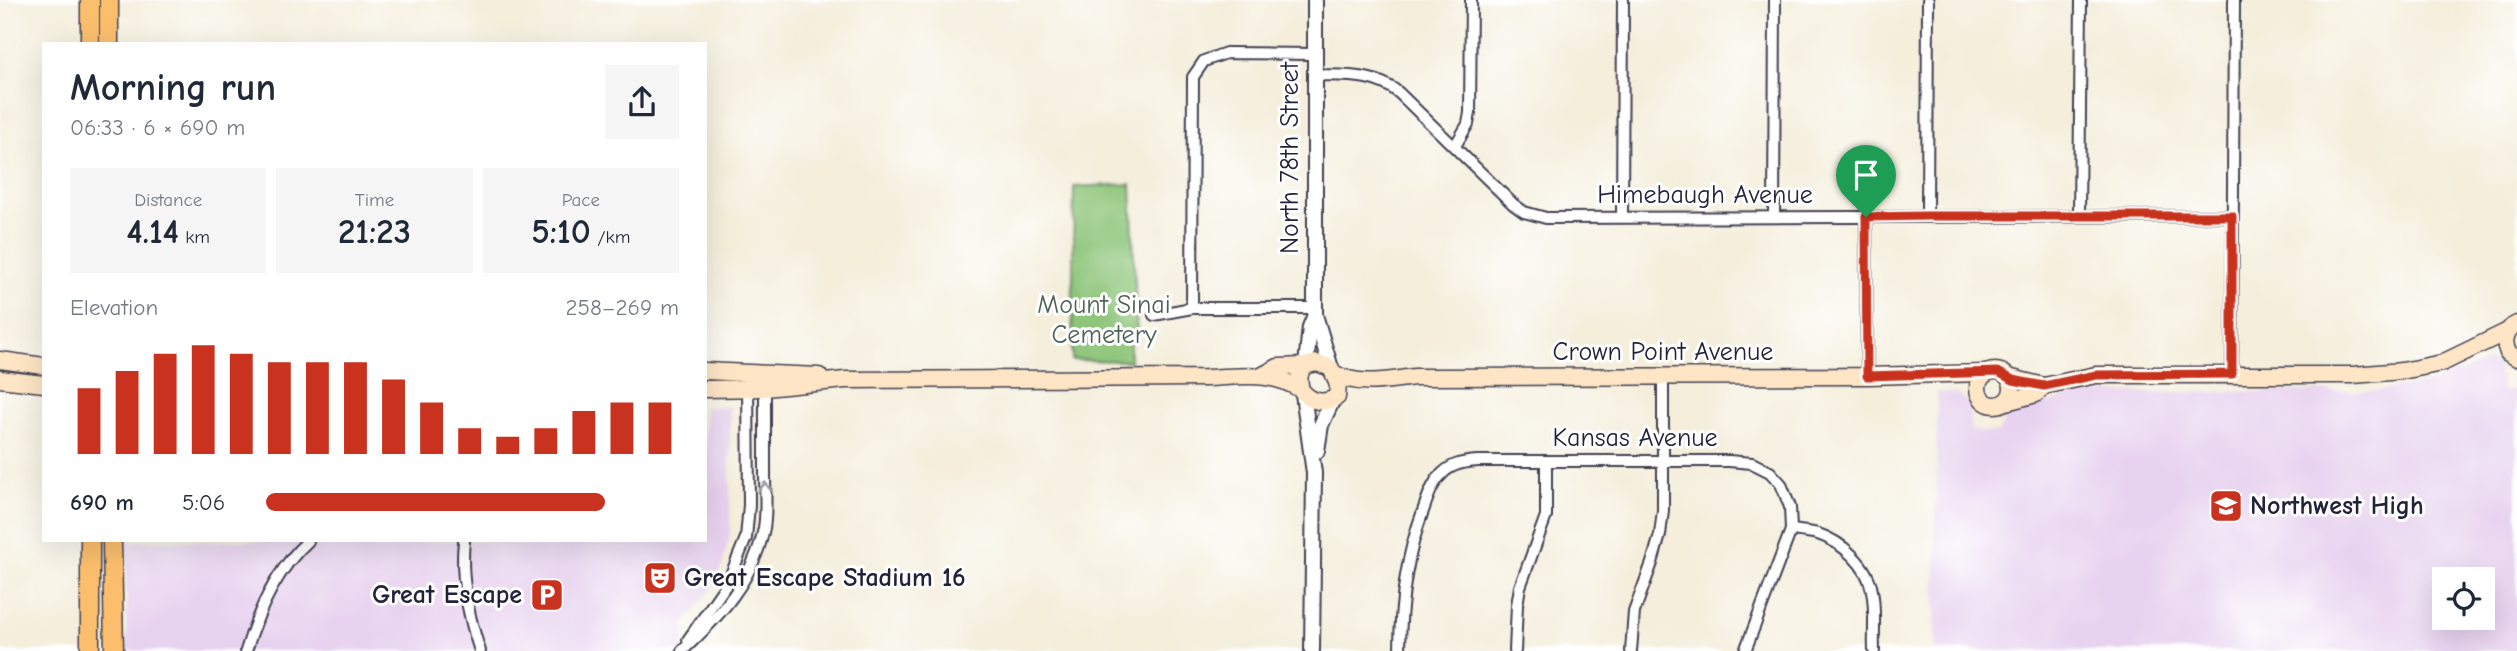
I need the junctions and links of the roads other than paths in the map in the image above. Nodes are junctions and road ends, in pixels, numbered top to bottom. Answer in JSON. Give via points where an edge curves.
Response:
{"nodes":[{"id":1,"x":90,"y":0,"type":"edge"},
{"id":2,"x":109,"y":0,"type":"edge"},
{"id":3,"x":1315,"y":0,"type":"edge"},
{"id":4,"x":1471,"y":0,"type":"edge"},
{"id":5,"x":1623,"y":0,"type":"edge"},
{"id":6,"x":1775,"y":0,"type":"edge"},
{"id":7,"x":1928,"y":0,"type":"edge"},
{"id":8,"x":2081,"y":0,"type":"edge"},
{"id":9,"x":2234,"y":0,"type":"edge"},
{"id":10,"x":90,"y":42,"type":"edge"},
{"id":11,"x":109,"y":42,"type":"edge"},
{"id":12,"x":1315,"y":54,"type":"junction"},
{"id":13,"x":1315,"y":75,"type":"junction"},
{"id":14,"x":1455,"y":146,"type":"junction"},
{"id":15,"x":1927,"y":216,"type":"junction"},
{"id":16,"x":2079,"y":216,"type":"junction"},
{"id":17,"x":2232,"y":216,"type":"junction"},
{"id":18,"x":1622,"y":217,"type":"junction"},
{"id":19,"x":1774,"y":217,"type":"junction"},
{"id":20,"x":1866,"y":217,"type":"junction"},
{"id":21,"x":1192,"y":308,"type":"junction"},
{"id":22,"x":1315,"y":312,"type":"junction"},
{"id":23,"x":1154,"y":315,"type":"dead end"},
{"id":24,"x":2512,"y":328,"type":"edge"},
{"id":25,"x":2478,"y":347,"type":"junction"},
{"id":26,"x":2512,"y":353,"type":"edge"},
{"id":27,"x":0,"y":360,"type":"edge"},
{"id":28,"x":42,"y":366,"type":"edge"},
{"id":29,"x":1305,"y":366,"type":"junction"},
{"id":30,"x":707,"y":371,"type":"edge"},
{"id":31,"x":1333,"y":371,"type":"junction"},
{"id":32,"x":1987,"y":373,"type":"junction"},
{"id":33,"x":2232,"y":374,"type":"junction"},
{"id":34,"x":1263,"y":375,"type":"junction"},
{"id":35,"x":1946,"y":375,"type":"junction"},
{"id":36,"x":1867,"y":376,"type":"junction"},
{"id":37,"x":1663,"y":377,"type":"junction"},
{"id":38,"x":2008,"y":377,"type":"junction"},
{"id":39,"x":0,"y":379,"type":"edge"},
{"id":40,"x":759,"y":383,"type":"junction"},
{"id":41,"x":1380,"y":383,"type":"junction"},
{"id":42,"x":42,"y":384,"type":"edge"},
{"id":43,"x":2044,"y":386,"type":"junction"},
{"id":44,"x":707,"y":389,"type":"edge"},
{"id":45,"x":1302,"y":392,"type":"junction"},
{"id":46,"x":1978,"y":392,"type":"junction"},
{"id":47,"x":1335,"y":398,"type":"junction"},
{"id":48,"x":2006,"y":402,"type":"junction"},
{"id":49,"x":1663,"y":461,"type":"junction"},
{"id":50,"x":1546,"y":462,"type":"junction"},
{"id":51,"x":1314,"y":473,"type":"junction"},
{"id":52,"x":1791,"y":530,"type":"junction"},
{"id":53,"x":90,"y":542,"type":"edge"},
{"id":54,"x":106,"y":542,"type":"edge"},
{"id":55,"x":112,"y":542,"type":"edge"},
{"id":56,"x":464,"y":542,"type":"edge"},
{"id":57,"x":299,"y":546,"type":"edge"},
{"id":58,"x":743,"y":549,"type":"junction"},
{"id":59,"x":756,"y":554,"type":"junction"},
{"id":60,"x":90,"y":570,"type":"junction"},
{"id":61,"x":114,"y":576,"type":"junction"},
{"id":62,"x":90,"y":651,"type":"edge"},
{"id":63,"x":104,"y":651,"type":"edge"},
{"id":64,"x":114,"y":651,"type":"edge"},
{"id":65,"x":246,"y":651,"type":"edge"},
{"id":66,"x":480,"y":651,"type":"edge"},
{"id":67,"x":681,"y":651,"type":"edge"},
{"id":68,"x":1312,"y":651,"type":"edge"},
{"id":69,"x":1400,"y":651,"type":"edge"},
{"id":70,"x":1516,"y":651,"type":"edge"},
{"id":71,"x":1631,"y":651,"type":"edge"},
{"id":72,"x":1745,"y":651,"type":"edge"},
{"id":73,"x":1874,"y":651,"type":"edge"}],
"edges":[{"from":1,"to":10,"type":"main road"},
{"from":2,"to":11,"type":"main road"},
{"from":3,"to":12,"type":"street","name":"North 78th Street"},
{"from":4,"to":14,"type":"street","via":[[1470,113]]},
{"from":5,"to":18,"type":"street"},
{"from":6,"to":19,"type":"street"},
{"from":7,"to":15,"type":"street"},
{"from":8,"to":16,"type":"street"},
{"from":9,"to":17,"type":"street"},
{"from":12,"to":13,"type":"street","name":"North 78th Street"},
{"from":12,"to":21,"type":"street","via":[[1226,53],[1204,61],[1193,77]]},
{"from":13,"to":14,"type":"street","name":"Himebaugh Avenue","via":[[1362,77],[1387,84]]},
{"from":13,"to":22,"type":"street","name":"North 78th Street"},
{"from":14,"to":18,"type":"street","name":"Himebaugh Avenue","via":[[1524,212],[1552,218]]},
{"from":15,"to":16,"type":"street","name":"Himebaugh Avenue"},
{"from":15,"to":20,"type":"street","name":"Himebaugh Avenue"},
{"from":16,"to":17,"type":"street","name":"Himebaugh Avenue"},
{"from":17,"to":33,"type":"street"},
{"from":18,"to":19,"type":"street","name":"Himebaugh Avenue"},
{"from":19,"to":20,"type":"street","name":"Himebaugh Avenue"},
{"from":20,"to":36,"type":"street"},
{"from":21,"to":22,"type":"street"},
{"from":21,"to":23,"type":"street"},
{"from":22,"to":29,"type":"street"},
{"from":22,"to":31,"type":"street"},
{"from":24,"to":25,"type":"main road"},
{"from":24,"to":26,"type":"main road","via":[[2505,341]]},
{"from":25,"to":26,"type":"main road"},
{"from":25,"to":33,"type":"main road","via":[[2442,363],[2402,371]]},
{"from":27,"to":28,"type":"main road"},
{"from":29,"to":31,"type":"main road","via":[[1317,363]]},
{"from":29,"to":34,"type":"main road","via":[[1278,368]]},
{"from":29,"to":45,"type":"main road","via":[[1299,378]]},
{"from":30,"to":40,"type":"main road","via":[[748,372]]},
{"from":31,"to":41,"type":"main road","name":"Crown Point Avenue","via":[[1353,381]]},
{"from":31,"to":47,"type":"main road","via":[[1339,385]]},
{"from":32,"to":35,"type":"main road","name":"Crown Point Avenue"},
{"from":32,"to":38,"type":"main road"},
{"from":32,"to":46,"type":"main road","via":[[1980,378]]},
{"from":33,"to":43,"type":"main road","via":[[2096,375]]},
{"from":34,"to":40,"type":"main road","via":[[839,380],[821,376]]},
{"from":34,"to":45,"type":"main road","via":[[1285,380]]},
{"from":35,"to":36,"type":"main road","name":"Crown Point Avenue"},
{"from":35,"to":46,"type":"main road","name":"Crown Point Avenue"},
{"from":36,"to":37,"type":"main road","name":"Crown Point Avenue"},
{"from":37,"to":41,"type":"main road","name":"Crown Point Avenue","via":[[1415,377]]},
{"from":37,"to":49,"type":"street"},
{"from":38,"to":43,"type":"main road"},
{"from":38,"to":48,"type":"main road","via":[[2011,392]]},
{"from":39,"to":42,"type":"main road"},
{"from":40,"to":44,"type":"main road"},
{"from":40,"to":58,"type":"street"},
{"from":59,"to":40,"type":"street","one_way":true,"via":[[765,514]]},
{"from":41,"to":47,"type":"main road","name":"Crown Point Avenue"},
{"from":43,"to":48,"type":"main road","via":[[2036,394]]},
{"from":45,"to":47,"type":"main road","via":[[1318,401]]},
{"from":45,"to":51,"type":"street"},
{"from":46,"to":48,"type":"main road","via":[[1989,404]]},
{"from":47,"to":51,"type":"street","via":[[1321,425]]},
{"from":49,"to":50,"type":"street","name":"Kansas Avenue"},
{"from":49,"to":52,"type":"street","name":"Kansas Avenue","via":[[1728,461],[1761,467],[1781,484],[1790,507]]},
{"from":49,"to":71,"type":"street","via":[[1660,535],[1634,612]]},
{"from":50,"to":69,"type":"street","name":"Kansas Avenue","via":[[1466,462],[1444,471],[1428,496],[1407,562]]},
{"from":50,"to":70,"type":"street","via":[[1546,516],[1520,587]]},
{"from":51,"to":68,"type":"street"},
{"from":52,"to":72,"type":"street"},
{"from":52,"to":73,"type":"street","via":[[1837,543],[1866,572],[1872,591]]},
{"from":53,"to":60,"type":"main road"},
{"from":54,"to":61,"type":"main road"},
{"from":55,"to":61,"type":"main road"},
{"from":56,"to":66,"type":"street","via":[[465,592]]},
{"from":57,"to":65,"type":"street","via":[[268,596]]},
{"from":58,"to":59,"type":"street"},
{"from":58,"to":67,"type":"street","via":[[728,582]]},
{"from":59,"to":67,"type":"street","via":[[735,595]]},
{"from":60,"to":62,"type":"main road"},
{"from":60,"to":63,"type":"main road","via":[[103,617]]},
{"from":61,"to":64,"type":"main road"}]}
